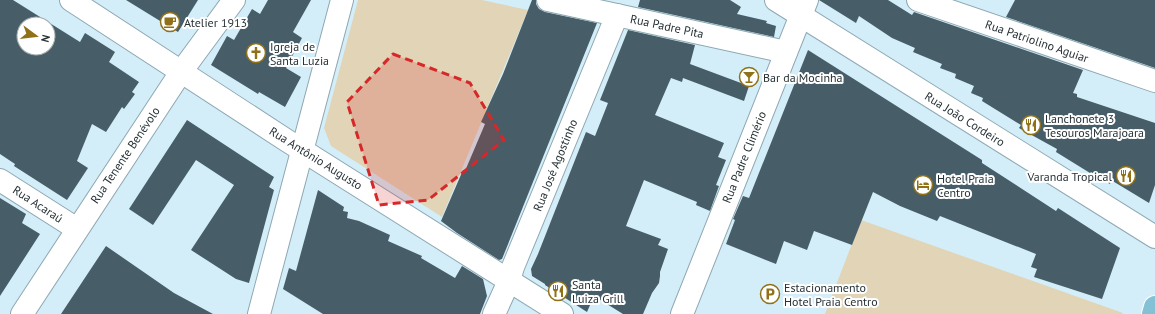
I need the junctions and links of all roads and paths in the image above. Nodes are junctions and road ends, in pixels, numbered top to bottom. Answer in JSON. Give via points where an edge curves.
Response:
{"nodes":[{"id":1,"x":71,"y":0,"type":"edge"},
{"id":2,"x":234,"y":0,"type":"edge"},
{"id":3,"x":342,"y":0,"type":"edge"},
{"id":4,"x":548,"y":0,"type":"edge"},
{"id":5,"x":776,"y":0,"type":"edge"},
{"id":6,"x":918,"y":0,"type":"edge"},
{"id":7,"x":804,"y":8,"type":"edge"},
{"id":8,"x":617,"y":15,"type":"junction"},
{"id":9,"x":786,"y":52,"type":"junction"},
{"id":10,"x":181,"y":72,"type":"junction"},
{"id":11,"x":1155,"y":81,"type":"edge"},
{"id":12,"x":302,"y":150,"type":"junction"},
{"id":13,"x":0,"y":180,"type":"edge"},
{"id":14,"x":77,"y":229,"type":"junction"},
{"id":15,"x":1155,"y":238,"type":"edge"},
{"id":16,"x":509,"y":281,"type":"junction"},
{"id":17,"x":1155,"y":307,"type":"edge"},
{"id":18,"x":22,"y":314,"type":"edge"},
{"id":19,"x":259,"y":314,"type":"edge"},
{"id":20,"x":494,"y":314,"type":"edge"},
{"id":21,"x":562,"y":314,"type":"edge"},
{"id":22,"x":682,"y":314,"type":"edge"},
{"id":23,"x":1152,"y":314,"type":"edge"}],
"edges":[{"from":1,"to":10,"type":"street","name":"Rua Antônio Augusto"},
{"from":2,"to":10,"type":"street","name":"Rua Tenente Benévolo"},
{"from":3,"to":12,"type":"street"},
{"from":4,"to":8,"type":"street","name":"Rua Padre Pita"},
{"from":5,"to":7,"type":"street","name":"Rua João Cordeiro"},
{"from":6,"to":11,"type":"street","name":"Rua Patriolino Aguiar"},
{"from":7,"to":9,"type":"street","name":"Rua Padre Climério"},
{"from":7,"to":15,"type":"street","name":"Rua João Cordeiro"},
{"from":8,"to":9,"type":"street","name":"Rua Padre Pita"},
{"from":8,"to":16,"type":"street","name":"Rua José Agostinho"},
{"from":9,"to":22,"type":"street","name":"Rua Padre Climério"},
{"from":10,"to":12,"type":"street","name":"Rua Antônio Augusto"},
{"from":10,"to":14,"type":"street","name":"Rua Tenente Benévolo"},
{"from":12,"to":16,"type":"street","name":"Rua Antônio Augusto"},
{"from":12,"to":19,"type":"street"},
{"from":13,"to":14,"type":"street","name":"Rua Acaraú"},
{"from":14,"to":18,"type":"street","name":"Rua Tenente Benévolo"},
{"from":16,"to":20,"type":"street","name":"Rua José Agostinho"},
{"from":16,"to":21,"type":"street","name":"Rua Antônio Augusto"},
{"from":17,"to":23,"type":"main road"}]}
